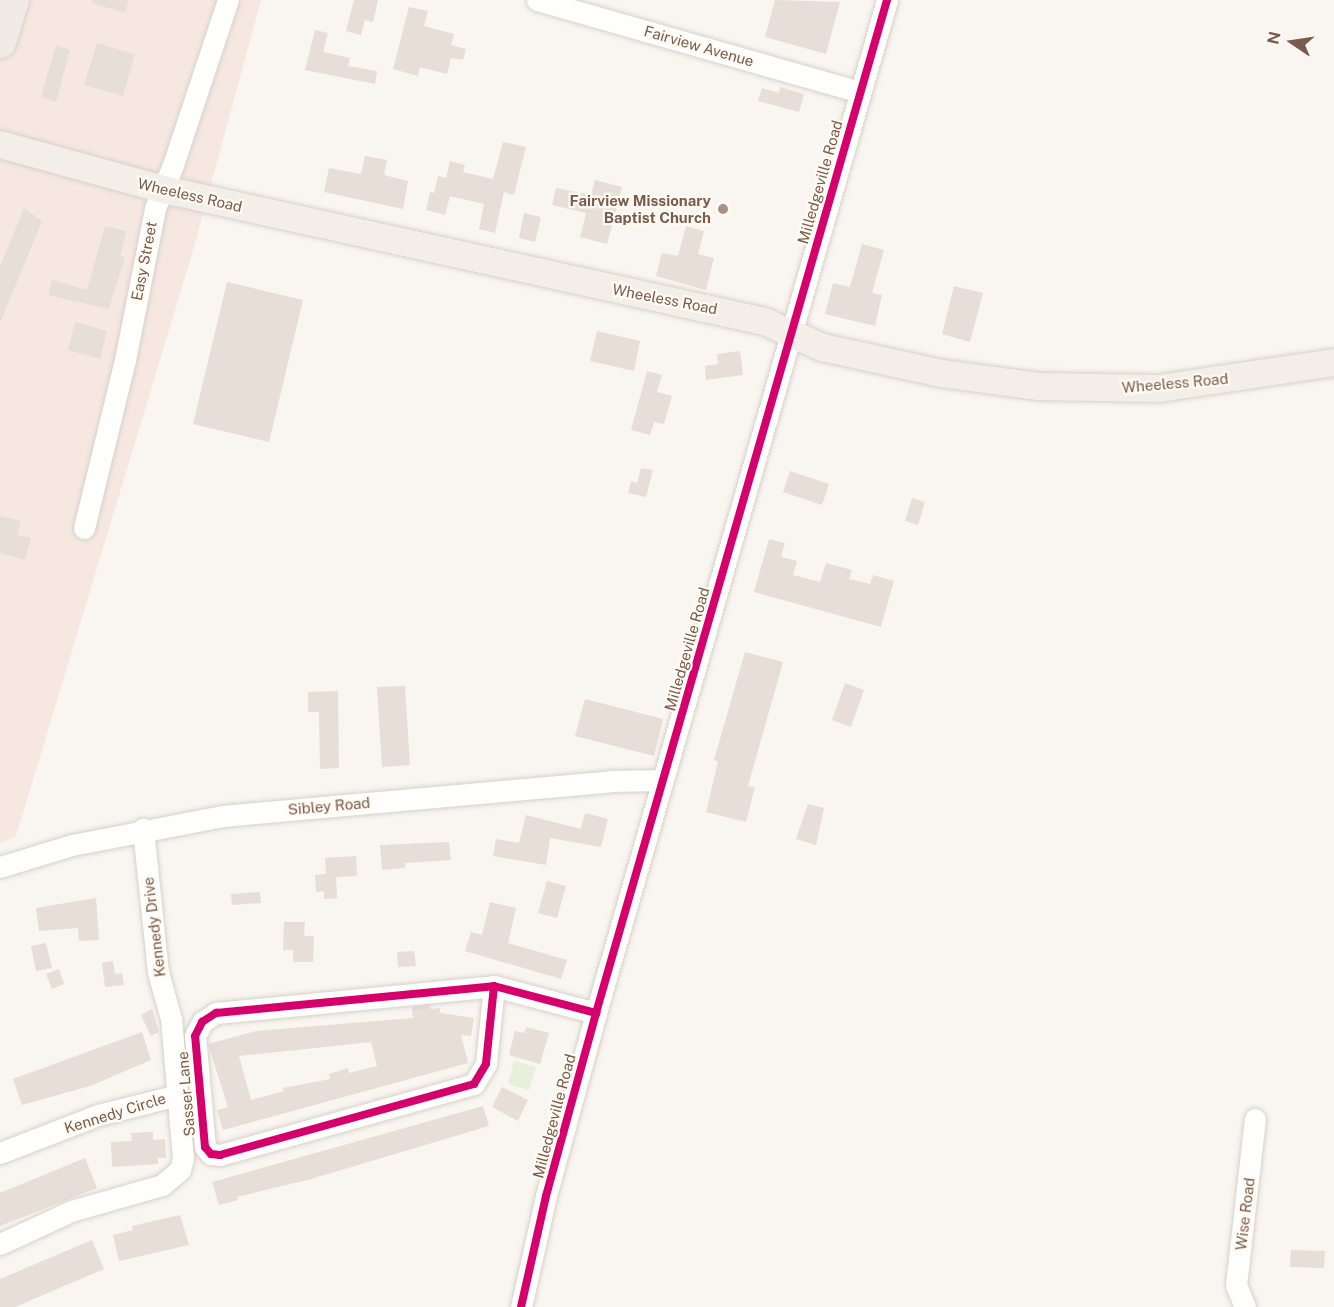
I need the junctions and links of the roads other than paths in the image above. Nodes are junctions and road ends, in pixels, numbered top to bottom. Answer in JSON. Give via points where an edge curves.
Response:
{"nodes":[{"id":1,"x":13,"y":0,"type":"edge"},
{"id":2,"x":228,"y":0,"type":"edge"},
{"id":3,"x":537,"y":0,"type":"edge"},
{"id":4,"x":886,"y":0,"type":"edge"},
{"id":5,"x":0,"y":42,"type":"edge"},
{"id":6,"x":860,"y":92,"type":"junction"},
{"id":7,"x":0,"y":144,"type":"edge"},
{"id":8,"x":163,"y":189,"type":"junction"},
{"id":9,"x":792,"y":333,"type":"junction"},
{"id":10,"x":1334,"y":362,"type":"edge"},
{"id":11,"x":84,"y":528,"type":"dead end"},
{"id":12,"x":663,"y":780,"type":"junction"},
{"id":13,"x":143,"y":829,"type":"junction"},
{"id":14,"x":0,"y":867,"type":"edge"},
{"id":15,"x":494,"y":986,"type":"junction"},
{"id":16,"x":596,"y":1013,"type":"junction"},
{"id":17,"x":178,"y":1095,"type":"junction"},
{"id":18,"x":1255,"y":1119,"type":"dead end"},
{"id":19,"x":0,"y":1153,"type":"edge"},
{"id":20,"x":0,"y":1244,"type":"edge"},
{"id":21,"x":521,"y":1307,"type":"edge"},
{"id":22,"x":1245,"y":1307,"type":"edge"}],
"edges":[{"from":1,"to":5,"type":"highway"},
{"from":2,"to":8,"type":"street","name":"Easy Street"},
{"from":3,"to":6,"type":"street","name":"Fairview Avenue"},
{"from":4,"to":6,"type":"street","name":"Milledgeville Road"},
{"from":6,"to":9,"type":"street","name":"Milledgeville Road"},
{"from":7,"to":8,"type":"main road","name":"Wheeless Road"},
{"from":8,"to":9,"type":"main road","name":"Wheeless Road","via":[[686,307],[722,311],[765,321]]},
{"from":8,"to":11,"type":"street","name":"Easy Street","via":[[155,208],[125,360]]},
{"from":9,"to":10,"type":"main road","name":"Wheeless Road","via":[[822,347],[941,373],[1039,386],[1158,388]]},
{"from":9,"to":12,"type":"street","name":"Milledgeville Road"},
{"from":12,"to":13,"type":"street","name":"Sibley Road","via":[[611,781],[233,815]]},
{"from":12,"to":16,"type":"street","name":"Milledgeville Road"},
{"from":13,"to":14,"type":"street","name":"Sibley Road"},
{"from":13,"to":17,"type":"street","name":"Kennedy Drive","via":[[158,972],[171,1020]]},
{"from":15,"to":15,"type":"street","name":"Sasser Lane","via":[[216,1013],[202,1023],[195,1036],[204,1147],[211,1154],[220,1155],[474,1084],[486,1064]]},
{"from":15,"to":16,"type":"street","name":"Sasser Lane"},
{"from":16,"to":21,"type":"street","name":"Milledgeville Road","via":[[546,1196]]},
{"from":17,"to":19,"type":"street","name":"Kennedy Circle","via":[[98,1115]]},
{"from":17,"to":20,"type":"street","name":"Kennedy Circle","via":[[183,1158],[174,1177],[162,1185],[71,1211]]},
{"from":18,"to":22,"type":"street","name":"Wise Road","via":[[1236,1285]]}]}
